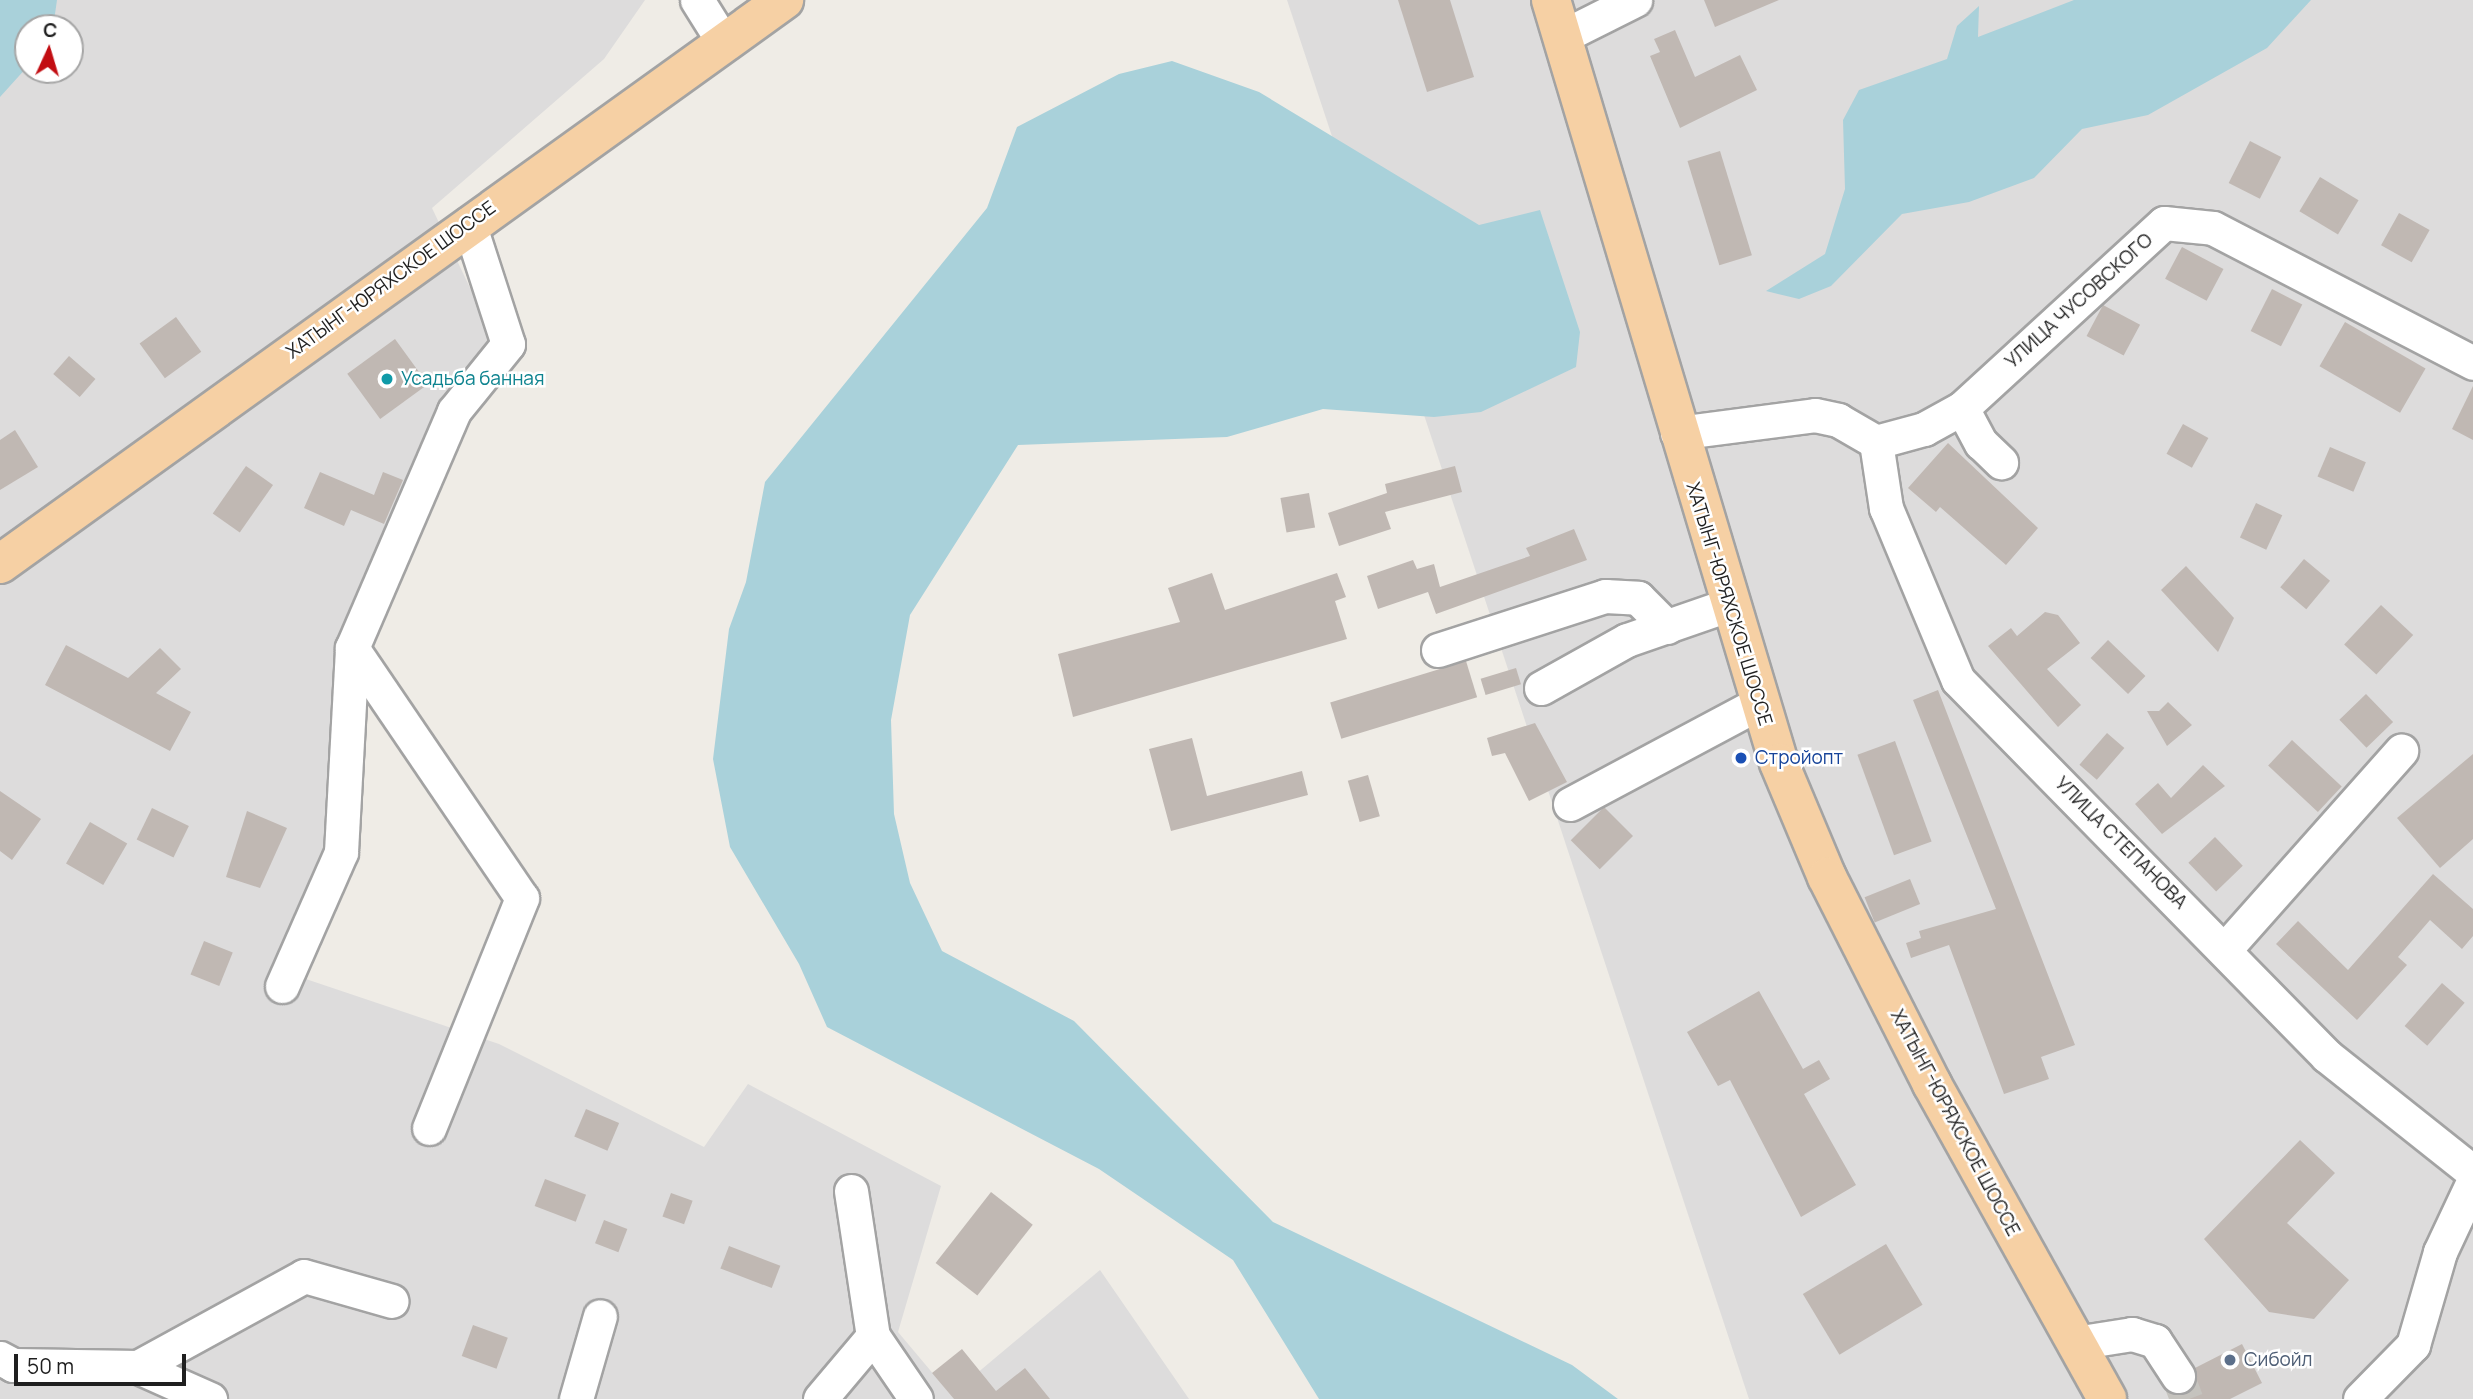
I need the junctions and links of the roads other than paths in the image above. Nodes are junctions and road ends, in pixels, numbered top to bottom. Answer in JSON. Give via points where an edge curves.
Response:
{"nodes":[{"id":1,"x":697,"y":0,"type":"edge"},
{"id":2,"x":784,"y":0,"type":"edge"},
{"id":3,"x":1551,"y":0,"type":"edge"},
{"id":4,"x":1635,"y":0,"type":"edge"},
{"id":5,"x":1561,"y":37,"type":"junction"},
{"id":6,"x":724,"y":43,"type":"junction"},
{"id":7,"x":469,"y":223,"type":"junction"},
{"id":8,"x":2473,"y":363,"type":"edge"},
{"id":9,"x":1962,"y":408,"type":"junction"},
{"id":10,"x":1677,"y":433,"type":"junction"},
{"id":11,"x":1876,"y":442,"type":"junction"},
{"id":12,"x":2001,"y":462,"type":"dead end"},
{"id":13,"x":0,"y":564,"type":"edge"},
{"id":14,"x":1728,"y":605,"type":"junction"},
{"id":15,"x":1667,"y":627,"type":"junction"},
{"id":16,"x":352,"y":648,"type":"junction"},
{"id":17,"x":1438,"y":650,"type":"dead end"},
{"id":18,"x":1541,"y":688,"type":"dead end"},
{"id":19,"x":1759,"y":703,"type":"junction"},
{"id":20,"x":2401,"y":751,"type":"dead end"},
{"id":21,"x":1570,"y":804,"type":"dead end"},
{"id":22,"x":2226,"y":948,"type":"junction"},
{"id":23,"x":282,"y":986,"type":"dead end"},
{"id":24,"x":429,"y":1128,"type":"dead end"},
{"id":25,"x":2473,"y":1172,"type":"edge"},
{"id":26,"x":2473,"y":1182,"type":"edge"},
{"id":27,"x":851,"y":1191,"type":"dead end"},
{"id":28,"x":391,"y":1301,"type":"dead end"},
{"id":29,"x":600,"y":1316,"type":"dead end"},
{"id":30,"x":873,"y":1336,"type":"junction"},
{"id":31,"x":2075,"y":1343,"type":"junction"},
{"id":32,"x":0,"y":1358,"type":"edge"},
{"id":33,"x":138,"y":1367,"type":"junction"},
{"id":34,"x":2178,"y":1376,"type":"tunnel mouth"},
{"id":35,"x":210,"y":1399,"type":"edge"},
{"id":36,"x":576,"y":1399,"type":"edge"},
{"id":37,"x":820,"y":1399,"type":"edge"},
{"id":38,"x":916,"y":1399,"type":"edge"},
{"id":39,"x":2107,"y":1399,"type":"edge"},
{"id":40,"x":2360,"y":1399,"type":"edge"}],
"edges":[{"from":1,"to":6,"type":"street"},
{"from":2,"to":6,"type":"main road","name":"ХАТЫНГ-ЮРЯХСКОЕ ШОССЕ"},
{"from":3,"to":5,"type":"main road","name":"ХАТЫНГ-ЮРЯХСКОЕ ШОССЕ"},
{"from":4,"to":5,"type":"street"},
{"from":5,"to":10,"type":"main road","name":"ХАТЫНГ-ЮРЯХСКОЕ ШОССЕ"},
{"from":6,"to":7,"type":"main road","name":"ХАТЫНГ-ЮРЯХСКОЕ ШОССЕ"},
{"from":7,"to":13,"type":"main road","name":"ХАТЫНГ-ЮРЯХСКОЕ ШОССЕ"},
{"from":7,"to":16,"type":"street","via":[[508,344],[454,411]]},
{"from":8,"to":9,"type":"street","name":"УЛИЦА ЧУСОВСКОГО","via":[[2213,228],[2164,223]]},
{"from":9,"to":11,"type":"street","name":"УЛИЦА ЧУСОВСКОГО","via":[[1924,429]]},
{"from":9,"to":12,"type":"street","via":[[1981,443]]},
{"from":10,"to":11,"type":"street","via":[[1815,415],[1838,420]]},
{"from":10,"to":14,"type":"main road","name":"ХАТЫНГ-ЮРЯХСКОЕ ШОССЕ"},
{"from":11,"to":22,"type":"street","name":"УЛИЦА СТЕПАНОВА","via":[[1886,508],[1958,680]]},
{"from":14,"to":15,"type":"street"},
{"from":14,"to":19,"type":"main road","name":"ХАТЫНГ-ЮРЯХСКОЕ ШОССЕ"},
{"from":15,"to":17,"type":"street","via":[[1638,598],[1605,596]]},
{"from":15,"to":18,"type":"street","via":[[1627,640]]},
{"from":16,"to":23,"type":"street","via":[[341,852]]},
{"from":16,"to":24,"type":"street","via":[[522,898]]},
{"from":19,"to":21,"type":"street"},
{"from":19,"to":31,"type":"main road","name":"ХАТЫНГ-ЮРЯХСКОЕ ШОССЕ","via":[[1827,877]]},
{"from":20,"to":22,"type":"street"},
{"from":22,"to":25,"type":"street","name":"УЛИЦА СТЕПАНОВА","via":[[2327,1056],[2443,1155]]},
{"from":26,"to":40,"type":"street","via":[[2440,1252],[2413,1345]]},
{"from":27,"to":30,"type":"street"},
{"from":28,"to":33,"type":"street","via":[[304,1276]]},
{"from":29,"to":36,"type":"street"},
{"from":30,"to":37,"type":"street"},
{"from":30,"to":38,"type":"street"},
{"from":31,"to":34,"type":"street","via":[[2132,1334],[2155,1341]]},
{"from":31,"to":39,"type":"main road","name":"ХАТЫНГ-ЮРЯХСКОЕ ШОССЕ"},
{"from":32,"to":33,"type":"street","via":[[13,1365]]},
{"from":33,"to":35,"type":"street"}]}
